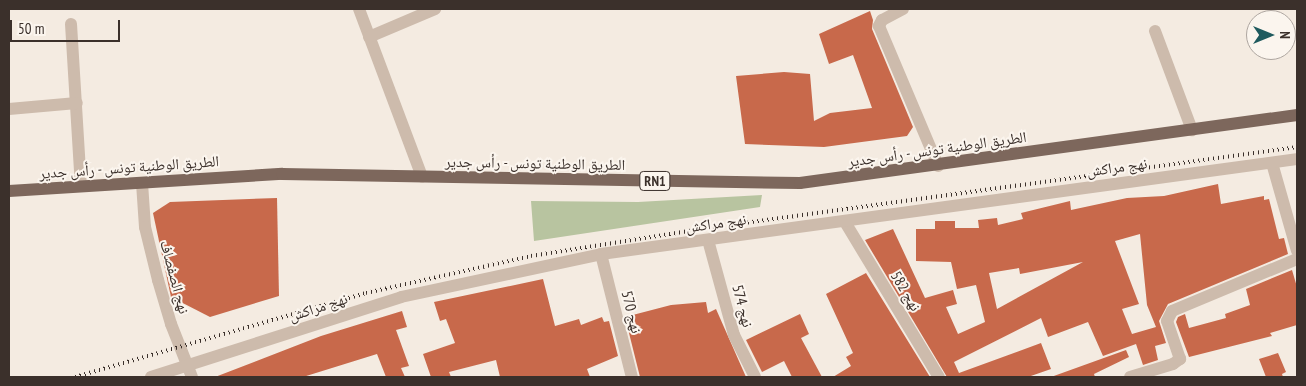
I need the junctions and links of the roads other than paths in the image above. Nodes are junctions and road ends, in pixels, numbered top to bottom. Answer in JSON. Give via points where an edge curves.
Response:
{"nodes":[{"id":1,"x":359,"y":9,"type":"edge"},
{"id":2,"x":435,"y":9,"type":"edge"},
{"id":3,"x":903,"y":9,"type":"edge"},
{"id":4,"x":71,"y":24,"type":"dead end"},
{"id":5,"x":1155,"y":30,"type":"dead end"},
{"id":6,"x":370,"y":37,"type":"junction"},
{"id":7,"x":77,"y":103,"type":"junction"},
{"id":8,"x":9,"y":109,"type":"edge"},
{"id":9,"x":1297,"y":115,"type":"edge"},
{"id":10,"x":1192,"y":130,"type":"junction"},
{"id":11,"x":1297,"y":159,"type":"edge"},
{"id":12,"x":1272,"y":162,"type":"junction"},
{"id":13,"x":938,"y":166,"type":"junction"},
{"id":14,"x":422,"y":177,"type":"junction"},
{"id":15,"x":142,"y":183,"type":"junction"},
{"id":16,"x":81,"y":186,"type":"junction"},
{"id":17,"x":9,"y":192,"type":"edge"},
{"id":18,"x":845,"y":222,"type":"junction"},
{"id":19,"x":1294,"y":227,"type":"edge"},
{"id":20,"x":708,"y":240,"type":"junction"},
{"id":21,"x":1297,"y":251,"type":"edge"},
{"id":22,"x":601,"y":254,"type":"junction"},
{"id":23,"x":1297,"y":259,"type":"edge"},
{"id":24,"x":189,"y":372,"type":"edge"},
{"id":25,"x":151,"y":377,"type":"edge"},
{"id":26,"x":632,"y":377,"type":"edge"},
{"id":27,"x":755,"y":377,"type":"edge"},
{"id":28,"x":939,"y":377,"type":"edge"},
{"id":29,"x":1130,"y":377,"type":"edge"}],
"edges":[{"from":1,"to":6,"type":"street"},
{"from":2,"to":6,"type":"street"},
{"from":3,"to":13,"type":"street","via":[[882,20],[879,26]]},
{"from":4,"to":7,"type":"street"},
{"from":5,"to":10,"type":"street"},
{"from":6,"to":14,"type":"street"},
{"from":7,"to":8,"type":"street"},
{"from":7,"to":16,"type":"street"},
{"from":9,"to":10,"type":"main road","name":"الطريق الوطنية تونس - رأس جدير","number":"RN1"},
{"from":10,"to":13,"type":"main road","name":"الطريق الوطنية تونس - رأس جدير","number":"RN1"},
{"from":11,"to":12,"type":"street","name":"نهج مراكش"},
{"from":12,"to":18,"type":"street","name":"نهج مراكش"},
{"from":12,"to":19,"type":"street"},
{"from":13,"to":14,"type":"main road","name":"الطريق الوطنية تونس - رأس جدير","number":"RN1","via":[[800,183]]},
{"from":14,"to":15,"type":"main road","name":"الطريق الوطنية تونس - رأس جدير","number":"RN1","via":[[282,174]]},
{"from":15,"to":16,"type":"main road","name":"الطريق الوطنية تونس - رأس جدير","number":"RN1"},
{"from":15,"to":24,"type":"street","name":"نهج الصفصاف","via":[[147,235],[171,324]]},
{"from":16,"to":17,"type":"main road","name":"الطريق الوطنية تونس - رأس جدير","number":"RN1"},
{"from":18,"to":20,"type":"street","name":"نهج مراكش"},
{"from":18,"to":28,"type":"street","name":"نهج 582"},
{"from":19,"to":21,"type":"street"},
{"from":20,"to":22,"type":"street","name":"نهج مراكش"},
{"from":20,"to":27,"type":"street","name":"نهج 574","via":[[734,335]]},
{"from":22,"to":24,"type":"street","name":"نهج مراكش","via":[[401,297]]},
{"from":22,"to":26,"type":"street","name":"نهج 570"},
{"from":23,"to":29,"type":"street","via":[[1168,313],[1167,321],[1180,359],[1174,364]]},
{"from":24,"to":25,"type":"street","name":"نهج مراكش"}]}
